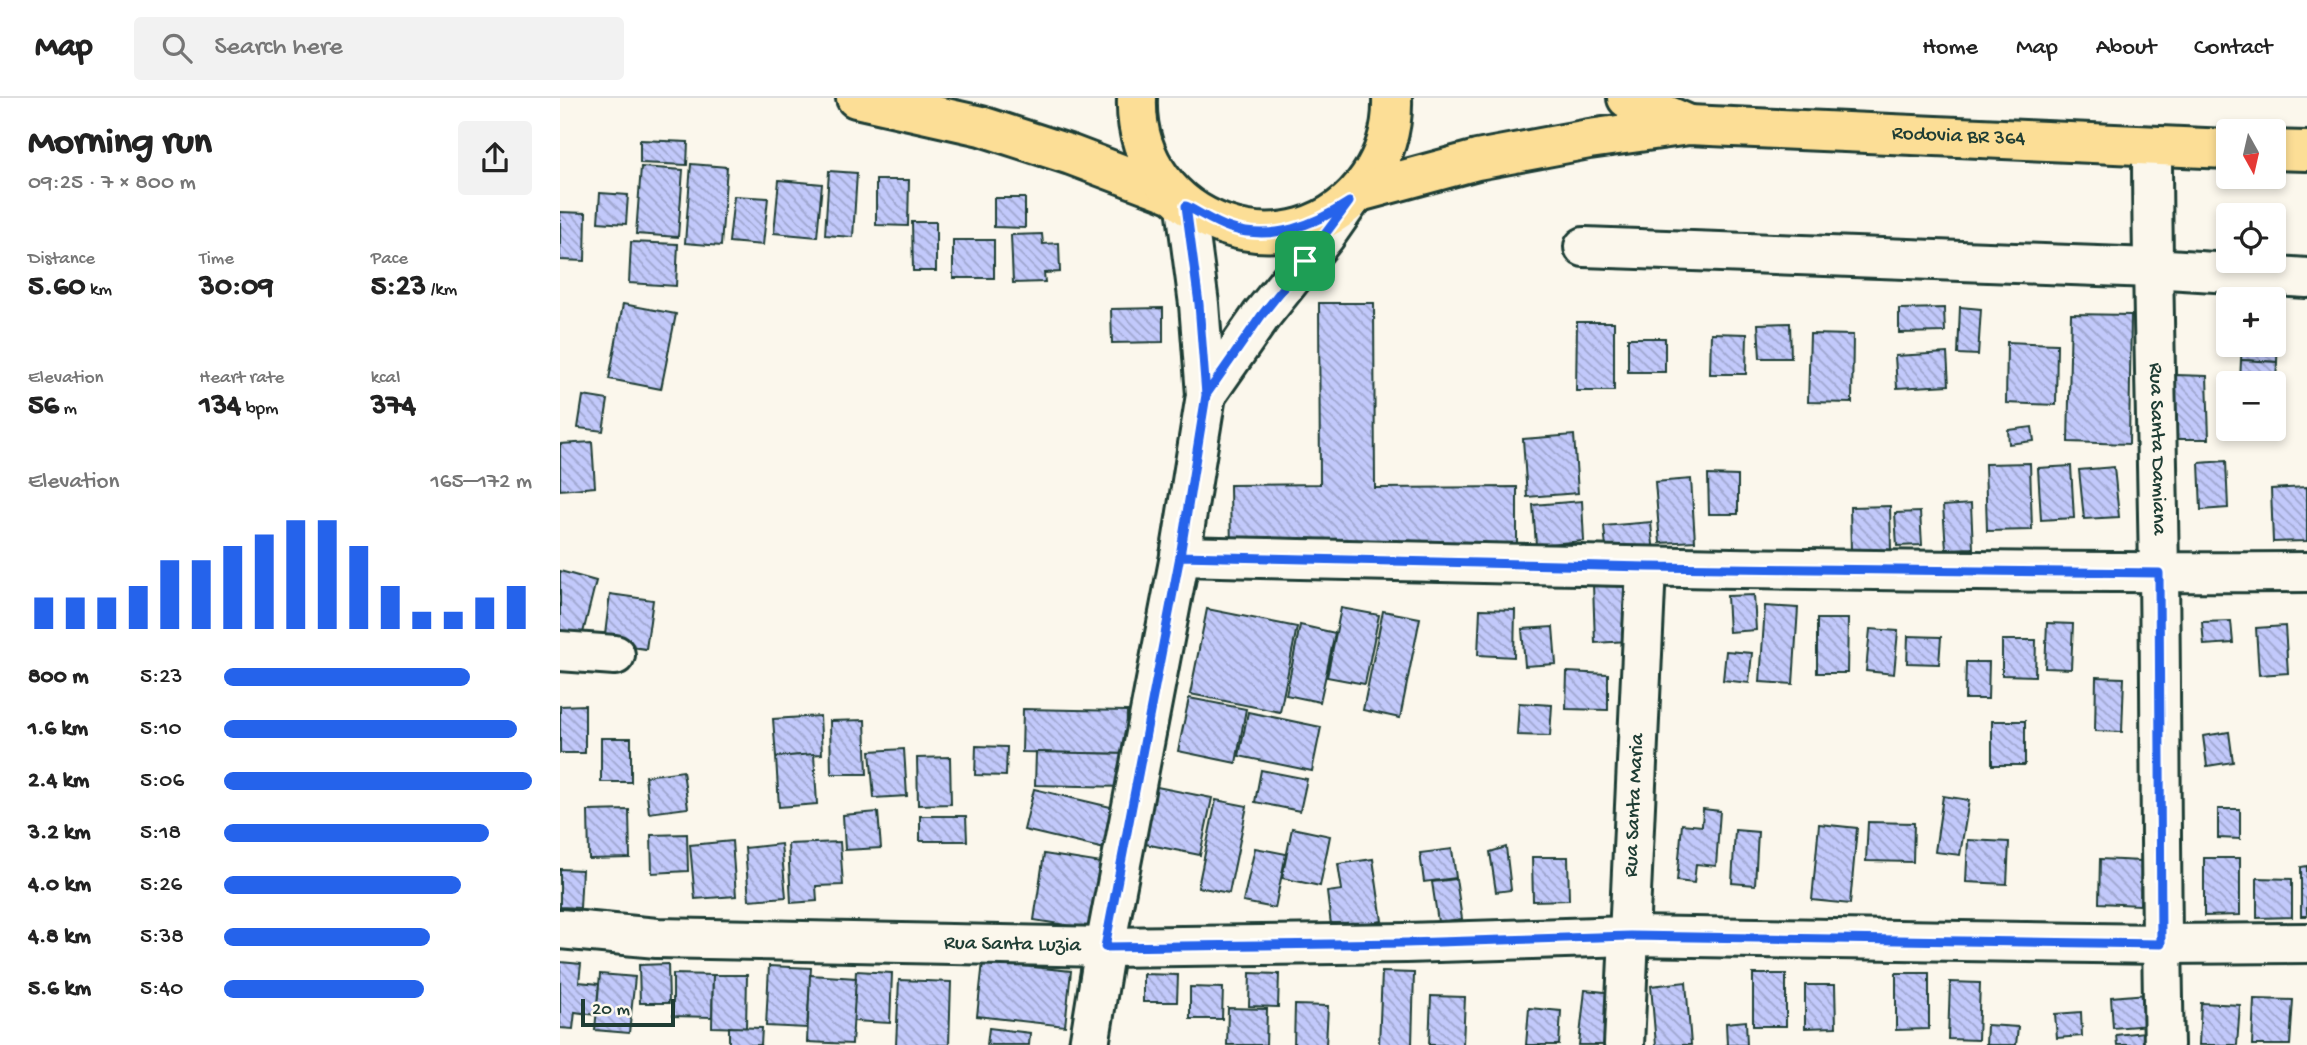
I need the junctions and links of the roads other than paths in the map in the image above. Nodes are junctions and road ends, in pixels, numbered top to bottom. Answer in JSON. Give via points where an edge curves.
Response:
{"nodes":[{"id":1,"x":856,"y":98,"type":"edge"},
{"id":2,"x":1138,"y":98,"type":"edge"},
{"id":3,"x":1392,"y":98,"type":"edge"},
{"id":4,"x":1627,"y":98,"type":"edge"},
{"id":5,"x":1689,"y":125,"type":"junction"},
{"id":6,"x":2152,"y":146,"type":"junction"},
{"id":7,"x":2216,"y":149,"type":"edge"},
{"id":8,"x":2286,"y":150,"type":"edge"},
{"id":9,"x":2307,"y":151,"type":"edge"},
{"id":10,"x":1354,"y":197,"type":"junction"},
{"id":11,"x":1178,"y":200,"type":"junction"},
{"id":12,"x":1584,"y":247,"type":"dead end"},
{"id":13,"x":2152,"y":268,"type":"junction"},
{"id":14,"x":2307,"y":278,"type":"edge"},
{"id":15,"x":1206,"y":395,"type":"junction"},
{"id":16,"x":1180,"y":556,"type":"junction"},
{"id":17,"x":1647,"y":567,"type":"junction"},
{"id":18,"x":2307,"y":572,"type":"edge"},
{"id":19,"x":2159,"y":573,"type":"junction"},
{"id":20,"x":560,"y":651,"type":"edge"},
{"id":21,"x":615,"y":655,"type":"dead end"},
{"id":22,"x":560,"y":929,"type":"edge"},
{"id":23,"x":1630,"y":936,"type":"junction"},
{"id":24,"x":2307,"y":943,"type":"edge"},
{"id":25,"x":2161,"y":944,"type":"junction"},
{"id":26,"x":1105,"y":947,"type":"junction"},
{"id":27,"x":1089,"y":1045,"type":"edge"},
{"id":28,"x":1624,"y":1045,"type":"edge"},
{"id":29,"x":2164,"y":1045,"type":"edge"}],
"edges":[{"from":1,"to":11,"type":"main road","via":[[981,126],[1071,155]]},
{"from":2,"to":11,"type":"main road","via":[[1136,119],[1148,159]]},
{"from":3,"to":10,"type":"main road","via":[[1393,121],[1382,159]]},
{"from":4,"to":5,"type":"main road"},
{"from":5,"to":6,"type":"main road","name":"Rodovia BR 364"},
{"from":5,"to":10,"type":"main road","via":[[1478,160]]},
{"from":6,"to":7,"type":"main road","name":"Rodovia BR 364"},
{"from":6,"to":13,"type":"street","name":"Rua Santa Damiana"},
{"from":8,"to":9,"type":"main road"},
{"from":10,"to":11,"type":"main road","via":[[1323,219],[1262,233],[1230,228]]},
{"from":10,"to":15,"type":"street"},
{"from":11,"to":15,"type":"street","via":[[1199,304]]},
{"from":12,"to":13,"type":"street"},
{"from":13,"to":14,"type":"street"},
{"from":13,"to":19,"type":"street","name":"Rua Santa Damiana"},
{"from":15,"to":16,"type":"street"},
{"from":16,"to":17,"type":"street"},
{"from":16,"to":26,"type":"street"},
{"from":17,"to":19,"type":"street"},
{"from":17,"to":23,"type":"street","name":"Rua Santa Maria"},
{"from":18,"to":19,"type":"street"},
{"from":19,"to":25,"type":"street","name":"Rua Santa Damiana"},
{"from":20,"to":21,"type":"street"},
{"from":22,"to":26,"type":"street","name":"Rua Santa Luzia","via":[[657,938]]},
{"from":23,"to":25,"type":"street","name":"Rua Santa Luzia"},
{"from":23,"to":26,"type":"street","name":"Rua Santa Luzia"},
{"from":23,"to":28,"type":"street","name":"Rua Santa Maria"},
{"from":24,"to":25,"type":"street","name":"Rua Santa Luzia"},
{"from":25,"to":29,"type":"street","name":"Rua Santa Damiana"},
{"from":26,"to":27,"type":"street"}]}
